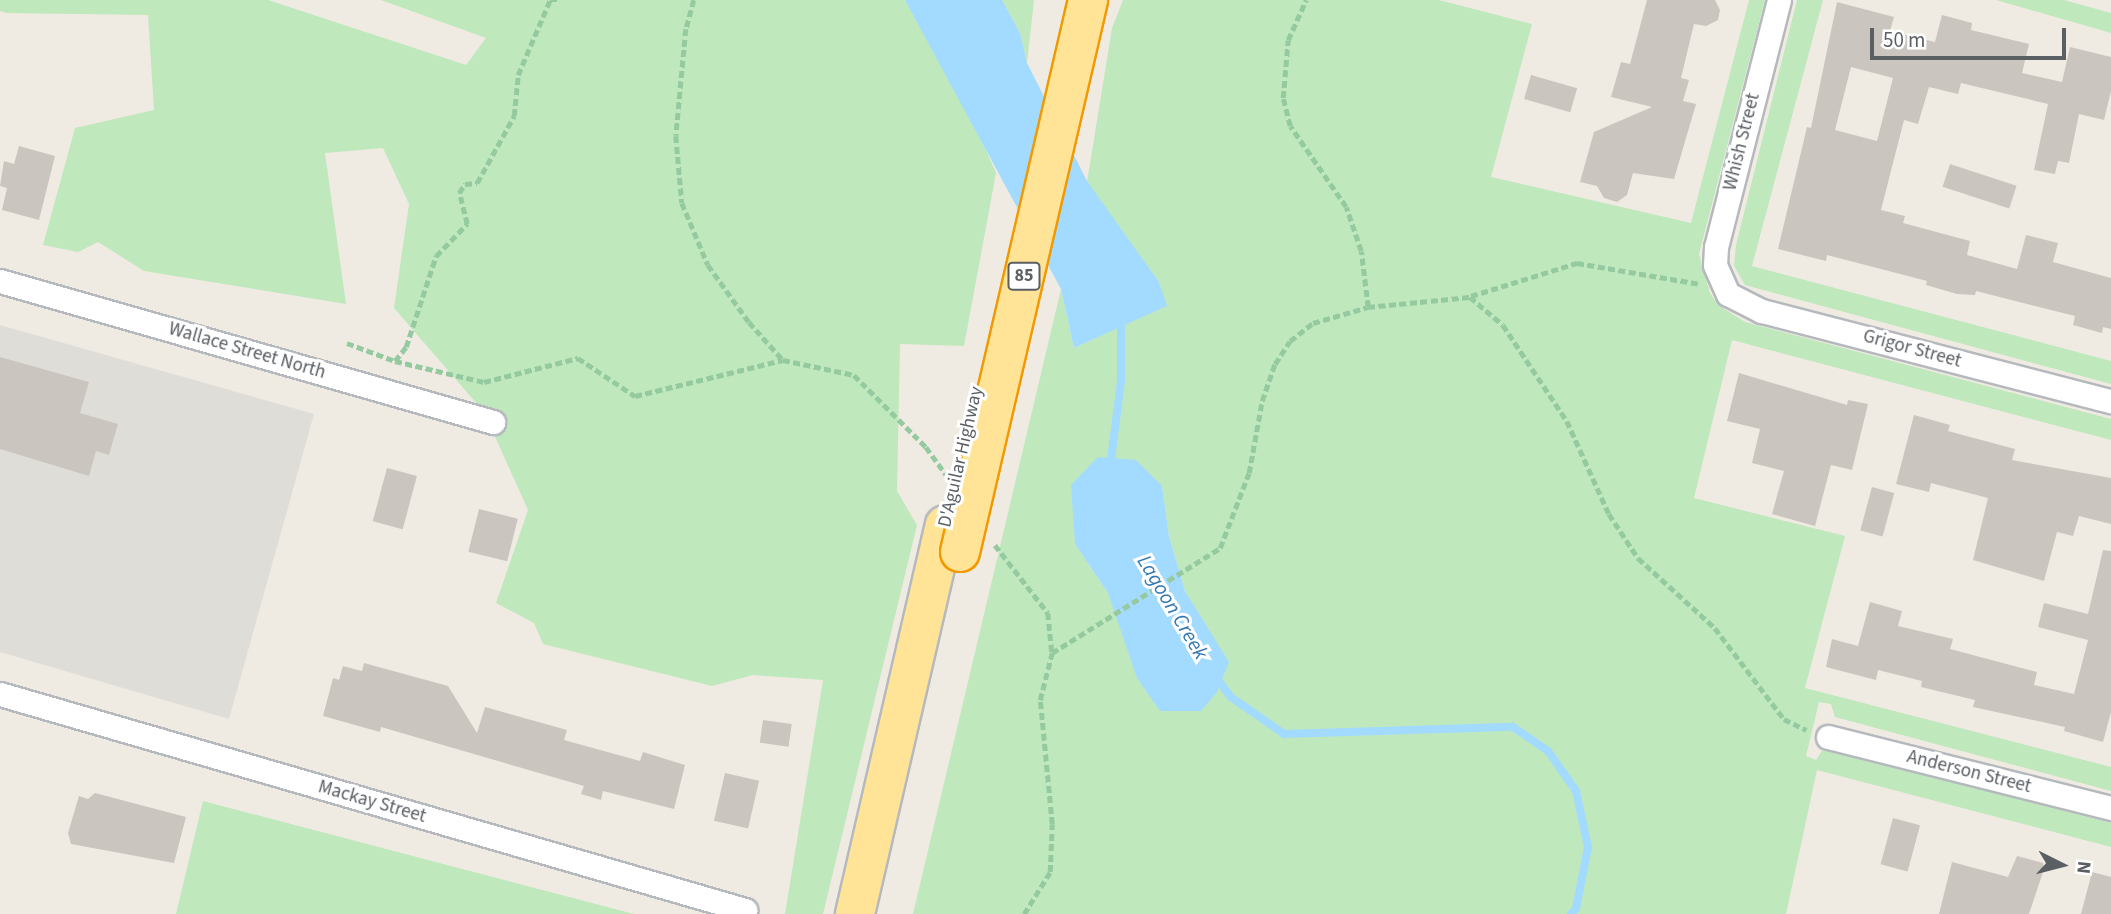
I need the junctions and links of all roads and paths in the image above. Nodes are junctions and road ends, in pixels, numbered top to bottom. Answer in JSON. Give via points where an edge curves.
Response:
{"nodes":[{"id":1,"x":557,"y":0,"type":"edge"},
{"id":2,"x":694,"y":0,"type":"edge"},
{"id":3,"x":1066,"y":0,"type":"edge"},
{"id":4,"x":1088,"y":0,"type":"edge"},
{"id":5,"x":1306,"y":0,"type":"edge"},
{"id":6,"x":1779,"y":0,"type":"edge"},
{"id":7,"x":0,"y":281,"type":"edge"},
{"id":8,"x":1721,"y":284,"type":"junction"},
{"id":9,"x":1470,"y":297,"type":"junction"},
{"id":10,"x":1368,"y":307,"type":"junction"},
{"id":11,"x":346,"y":343,"type":"dead end"},
{"id":12,"x":783,"y":360,"type":"junction"},
{"id":13,"x":395,"y":361,"type":"junction"},
{"id":14,"x":2111,"y":401,"type":"edge"},
{"id":15,"x":493,"y":422,"type":"dead end"},
{"id":16,"x":949,"y":480,"type":"dead end"},
{"id":17,"x":964,"y":537,"type":"junction"},
{"id":18,"x":1052,"y":653,"type":"junction"},
{"id":19,"x":0,"y":694,"type":"edge"},
{"id":20,"x":1828,"y":737,"type":"joint"},
{"id":21,"x":2111,"y":808,"type":"edge"},
{"id":22,"x":745,"y":910,"type":"dead end"},
{"id":23,"x":855,"y":914,"type":"edge"},
{"id":24,"x":877,"y":914,"type":"edge"},
{"id":25,"x":1024,"y":914,"type":"edge"}],
"edges":[{"from":1,"to":13,"type":"path","via":[[550,0],[517,75],[514,116],[477,183],[465,184],[458,193],[467,224],[436,256],[406,347]]},
{"from":2,"to":12,"type":"path","via":[[686,29],[676,136],[682,202],[708,265]]},
{"from":3,"to":17,"type":"highway","name":"D'Aguilar Highway","number":"85"},
{"from":4,"to":17,"type":"highway","name":"D'Aguilar Highway","number":"85","bridge":true},
{"from":5,"to":10,"type":"path","via":[[1288,40],[1283,98],[1290,126],[1346,207],[1361,251]]},
{"from":6,"to":8,"type":"street","name":"Whish Street","via":[[1716,247]]},
{"from":7,"to":15,"type":"street","name":"Wallace Street North"},
{"from":8,"to":9,"type":"path","via":[[1684,284],[1577,264]]},
{"from":8,"to":14,"type":"street","name":"Grigor Street","via":[[1741,303],[1762,311]]},
{"from":9,"to":10,"type":"path"},
{"from":9,"to":20,"type":"path","via":[[1503,325],[1567,421],[1609,514],[1638,558],[1715,628],[1783,719]]},
{"from":10,"to":18,"type":"path","via":[[1313,323],[1290,341],[1275,364],[1262,401],[1249,473],[1220,548]]},
{"from":11,"to":13,"type":"path"},
{"from":12,"to":13,"type":"path","via":[[635,396],[578,358],[484,382]]},
{"from":12,"to":16,"type":"path","via":[[854,375],[926,447]]},
{"from":17,"to":18,"type":"path","via":[[1048,613]]},
{"from":17,"to":23,"type":"highway","name":"D'Aguilar Highway","number":"85"},
{"from":17,"to":24,"type":"highway","name":"D'Aguilar Highway","number":"85"},
{"from":18,"to":25,"type":"path","via":[[1040,700],[1052,824],[1050,872]]},
{"from":19,"to":22,"type":"street","name":"Mackay Street"},
{"from":20,"to":21,"type":"street","name":"Anderson Street"}]}
